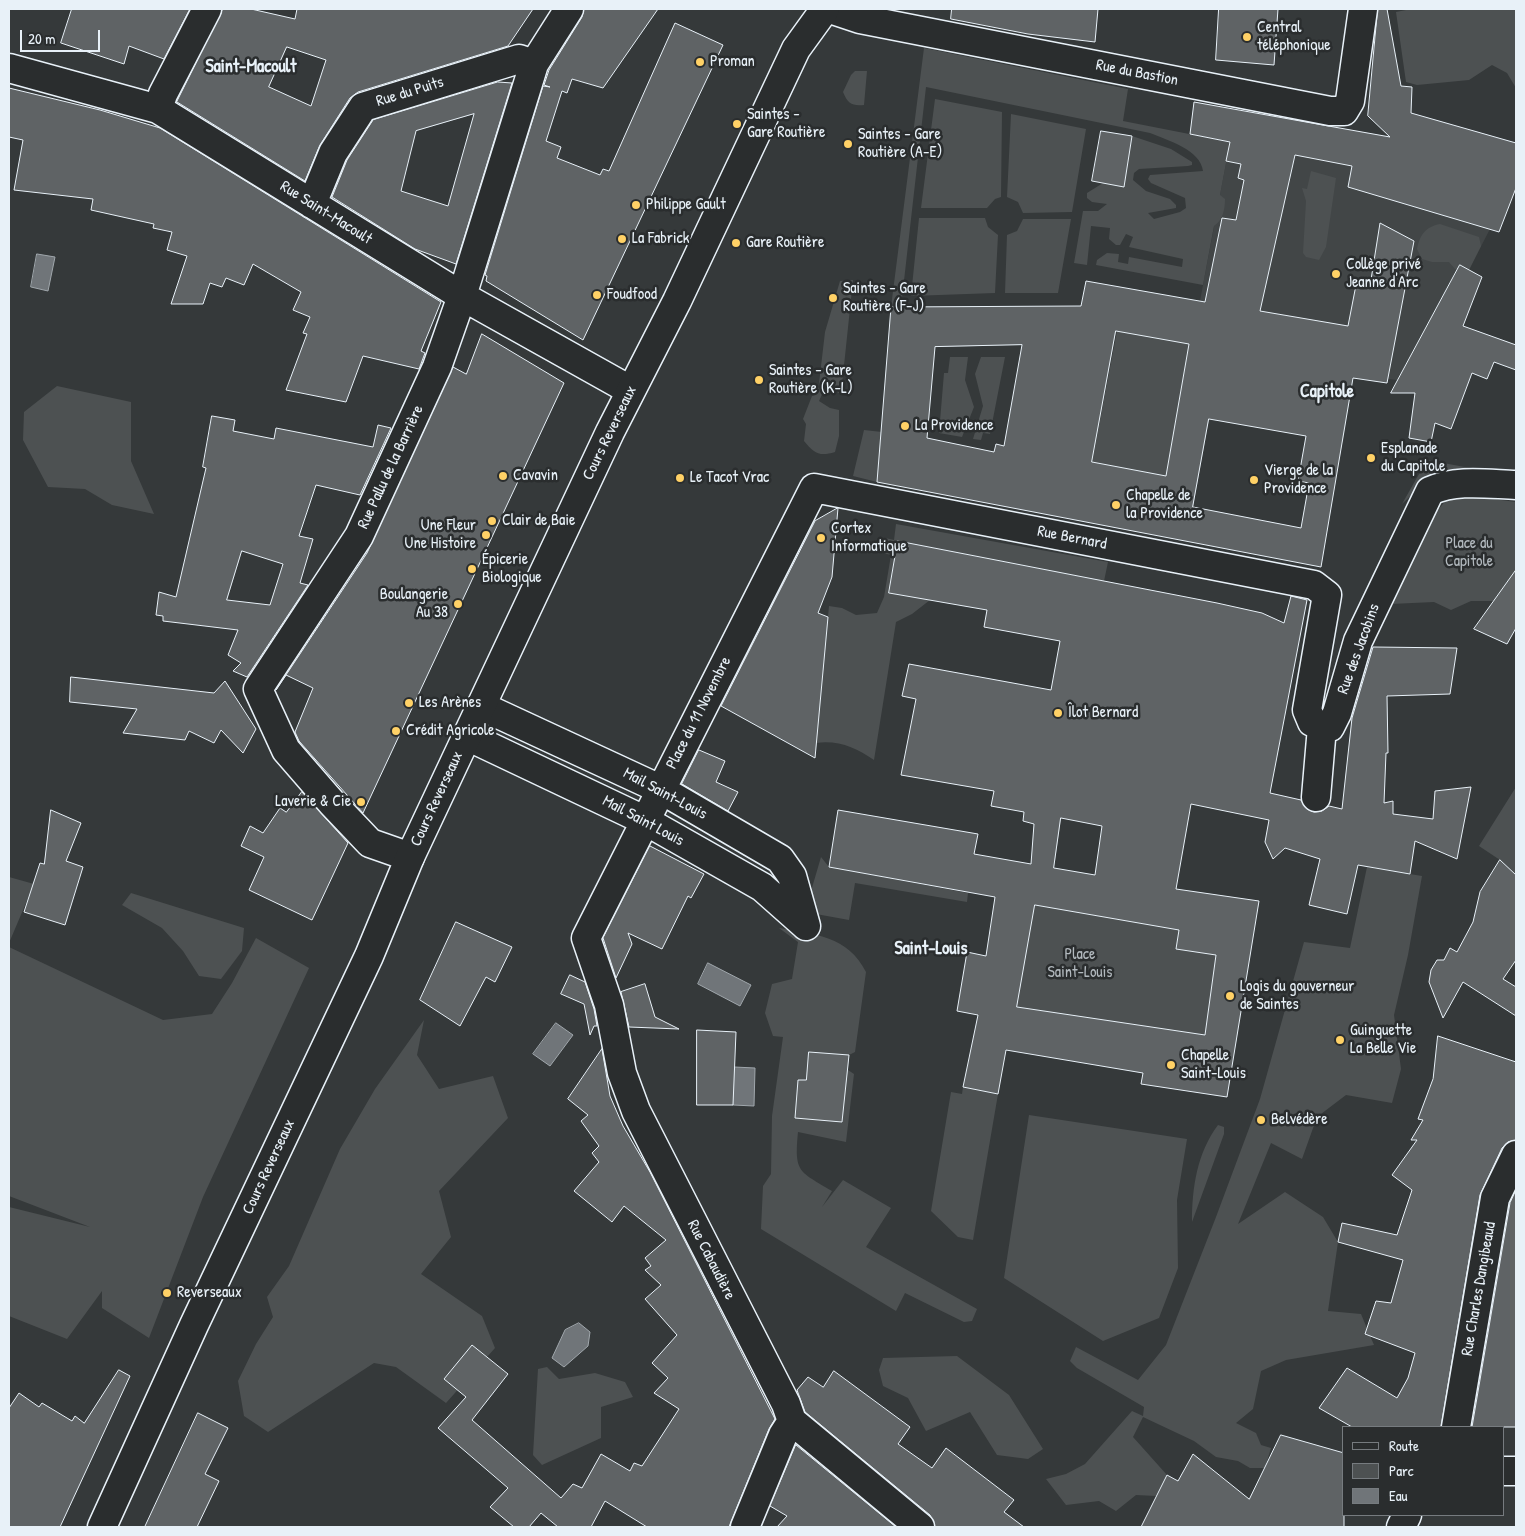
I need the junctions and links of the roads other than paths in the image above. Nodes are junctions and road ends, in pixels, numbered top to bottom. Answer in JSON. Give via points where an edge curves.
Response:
{"nodes":[{"id":1,"x":207,"y":9,"type":"edge"},
{"id":2,"x":569,"y":9,"type":"edge"},
{"id":3,"x":804,"y":9,"type":"edge"},
{"id":4,"x":825,"y":9,"type":"edge"},
{"id":5,"x":830,"y":9,"type":"edge"},
{"id":6,"x":1362,"y":9,"type":"edge"},
{"id":7,"x":796,"y":49,"type":"junction"},
{"id":8,"x":534,"y":64,"type":"junction"},
{"id":9,"x":9,"y":68,"type":"edge"},
{"id":10,"x":158,"y":109,"type":"junction"},
{"id":11,"x":312,"y":204,"type":"junction"},
{"id":12,"x":462,"y":296,"type":"junction"},
{"id":13,"x":630,"y":390,"type":"junction"},
{"id":14,"x":1516,"y":485,"type":"edge"},
{"id":15,"x":814,"y":488,"type":"joint"},
{"id":16,"x":1327,"y":595,"type":"joint"},
{"id":17,"x":481,"y":706,"type":"junction"},
{"id":18,"x":1322,"y":727,"type":"junction"},
{"id":19,"x":467,"y":736,"type":"junction"},
{"id":20,"x":660,"y":789,"type":"junction"},
{"id":21,"x":1316,"y":797,"type":"dead end"},
{"id":22,"x":644,"y":820,"type":"junction"},
{"id":23,"x":410,"y":857,"type":"junction"},
{"id":24,"x":806,"y":926,"type":"joint"},
{"id":25,"x":586,"y":938,"type":"joint"},
{"id":26,"x":1516,"y":1155,"type":"edge"},
{"id":27,"x":792,"y":1421,"type":"junction"},
{"id":28,"x":1456,"y":1426,"type":"edge"},
{"id":29,"x":102,"y":1527,"type":"edge"},
{"id":30,"x":745,"y":1527,"type":"edge"},
{"id":31,"x":920,"y":1527,"type":"edge"}],
"edges":[{"from":1,"to":10,"type":"street"},
{"from":2,"to":8,"type":"street","name":"Rue Pallu de la Barrière"},
{"from":3,"to":7,"type":"street","name":"Cours Reverseaux"},
{"from":4,"to":7,"type":"street","name":"Cours Reverseaux"},
{"from":5,"to":6,"type":"street","name":"Rue du Bastion","via":[[860,19],[1330,111],[1344,111],[1350,101]]},
{"from":7,"to":13,"type":"street","name":"Cours Reverseaux","via":[[677,301]]},
{"from":8,"to":11,"type":"street","name":"Rue du Puits","via":[[519,59],[363,107],[333,153]]},
{"from":8,"to":12,"type":"street","name":"Rue Pallu de la Barrière"},
{"from":9,"to":10,"type":"street","name":"Rue Saint-Macoult"},
{"from":10,"to":11,"type":"street","name":"Rue Saint-Macoult"},
{"from":11,"to":12,"type":"street","name":"Rue Saint-Macoult"},
{"from":12,"to":13,"type":"street","name":"Rue Saint-Macoult"},
{"from":12,"to":23,"type":"street","name":"Rue Pallu de la Barrière","via":[[437,367],[360,536],[258,690],[286,750],[332,803],[370,843]]},
{"from":13,"to":17,"type":"street","name":"Cours Reverseaux"},
{"from":14,"to":18,"type":"street","name":"Rue des Jacobins","via":[[1459,483],[1430,491],[1358,641],[1337,713],[1330,726]]},
{"from":15,"to":16,"type":"street","name":"Rue Bernard","via":[[1314,586]]},
{"from":15,"to":20,"type":"street","name":"Place du 11 Novembre"},
{"from":16,"to":18,"type":"street","name":"Rue des Jacobins","via":[[1307,710],[1312,722]]},
{"from":17,"to":19,"type":"street","name":"Cours Reverseaux"},
{"from":17,"to":20,"type":"street","name":"Mail Saint-Louis"},
{"from":18,"to":21,"type":"street"},
{"from":19,"to":22,"type":"street","name":"Mail Saint Louis"},
{"from":19,"to":23,"type":"street","name":"Cours Reverseaux"},
{"from":20,"to":22,"type":"street","name":"Place du 11 Novembre"},
{"from":20,"to":24,"type":"street","name":"Mail Saint-Louis","via":[[780,860],[792,876]]},
{"from":22,"to":24,"type":"street","name":"Mail Saint Louis","via":[[762,887]]},
{"from":22,"to":25,"type":"street","name":"Place du 11 Novembre"},
{"from":23,"to":29,"type":"street","name":"Cours Reverseaux","via":[[368,956]]},
{"from":25,"to":27,"type":"street","name":"Rue Cabaudière","via":[[609,1005],[622,1073],[636,1111]]},
{"from":26,"to":28,"type":"street","name":"Rue Charles Dangibeaud","via":[[1495,1198]]},
{"from":27,"to":30,"type":"street","via":[[783,1435]]},
{"from":27,"to":31,"type":"street","name":"Rue Cabaudière"}]}
